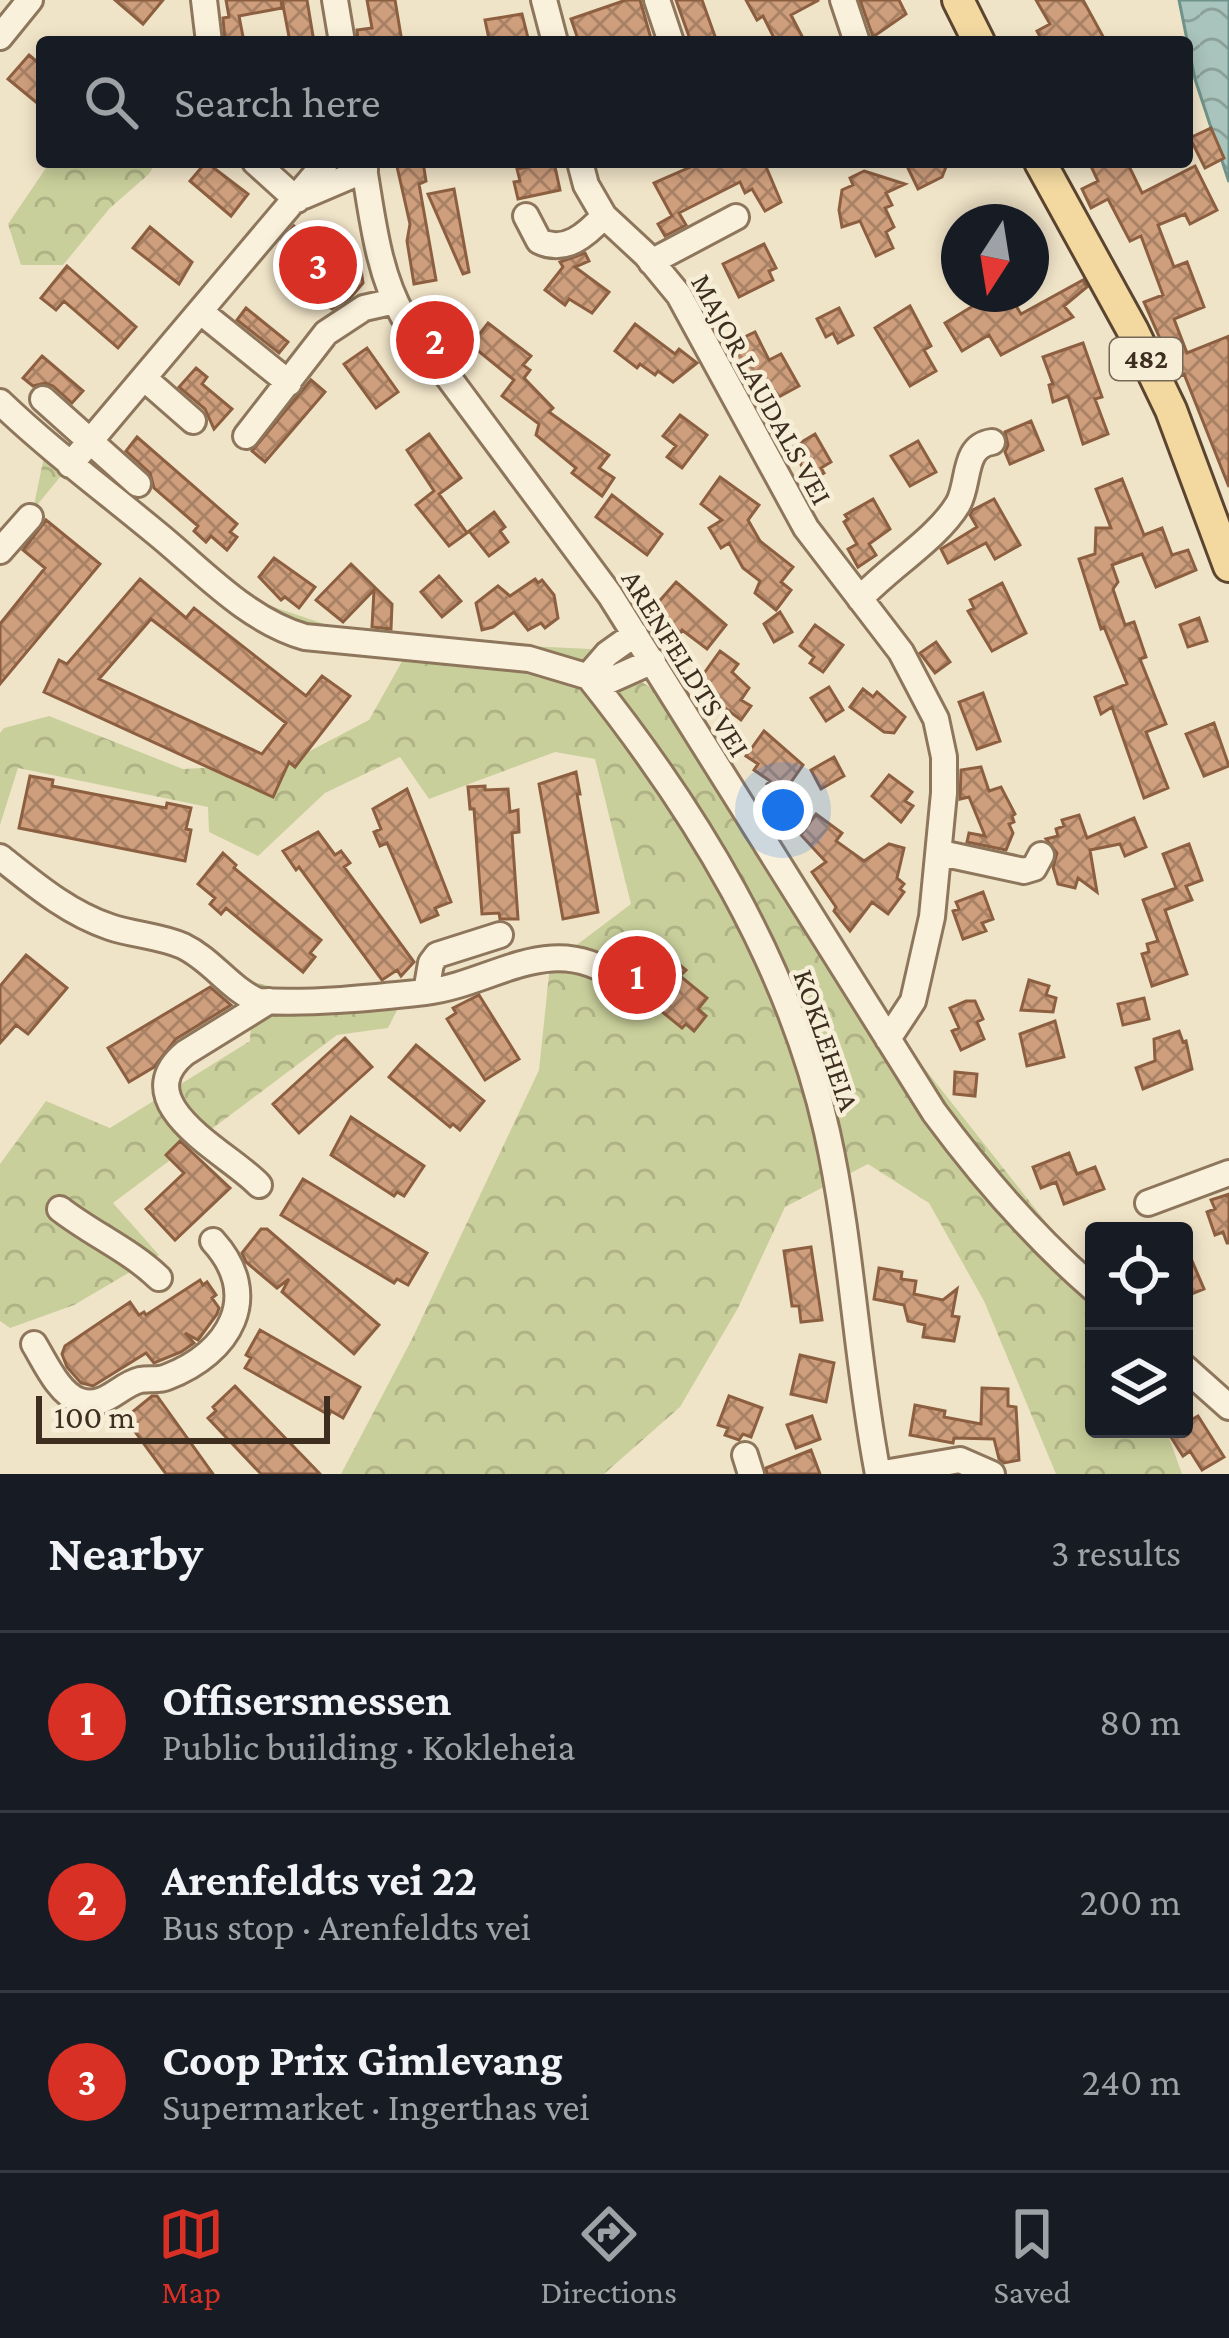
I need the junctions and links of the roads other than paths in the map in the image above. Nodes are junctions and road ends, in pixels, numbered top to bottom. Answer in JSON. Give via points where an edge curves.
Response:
{"nodes":[{"id":1,"x":30,"y":0,"type":"edge"},
{"id":2,"x":335,"y":0,"type":"edge"},
{"id":3,"x":544,"y":0,"type":"edge"},
{"id":4,"x":657,"y":0,"type":"edge"},
{"id":5,"x":843,"y":0,"type":"edge"},
{"id":6,"x":958,"y":0,"type":"edge"},
{"id":7,"x":342,"y":36,"type":"edge"},
{"id":8,"x":553,"y":36,"type":"edge"},
{"id":9,"x":669,"y":36,"type":"edge"},
{"id":10,"x":855,"y":36,"type":"edge"},
{"id":11,"x":976,"y":36,"type":"edge"},
{"id":12,"x":0,"y":37,"type":"edge"},
{"id":13,"x":262,"y":168,"type":"edge"},
{"id":14,"x":321,"y":168,"type":"edge"},
{"id":15,"x":360,"y":168,"type":"edge"},
{"id":16,"x":364,"y":168,"type":"edge"},
{"id":17,"x":582,"y":168,"type":"edge"},
{"id":18,"x":1043,"y":168,"type":"edge"},
{"id":19,"x":297,"y":200,"type":"junction"},
{"id":20,"x":526,"y":216,"type":"dead end"},
{"id":21,"x":604,"y":217,"type":"junction"},
{"id":22,"x":736,"y":217,"type":"dead end"},
{"id":23,"x":651,"y":262,"type":"junction"},
{"id":24,"x":394,"y":301,"type":"junction"},
{"id":25,"x":201,"y":312,"type":"junction"},
{"id":26,"x":145,"y":379,"type":"junction"},
{"id":27,"x":289,"y":383,"type":"junction"},
{"id":28,"x":43,"y":399,"type":"dead end"},
{"id":29,"x":0,"y":402,"type":"edge"},
{"id":30,"x":194,"y":421,"type":"dead end"},
{"id":31,"x":245,"y":436,"type":"dead end"},
{"id":32,"x":92,"y":440,"type":"junction"},
{"id":33,"x":992,"y":442,"type":"dead end"},
{"id":34,"x":70,"y":465,"type":"junction"},
{"id":35,"x":138,"y":484,"type":"dead end"},
{"id":36,"x":30,"y":517,"type":"dead end"},
{"id":37,"x":0,"y":551,"type":"edge"},
{"id":38,"x":1229,"y":566,"type":"edge"},
{"id":39,"x":860,"y":599,"type":"junction"},
{"id":40,"x":635,"y":634,"type":"junction"},
{"id":41,"x":652,"y":661,"type":"junction"},
{"id":42,"x":588,"y":676,"type":"junction"},
{"id":43,"x":941,"y":853,"type":"junction"},
{"id":44,"x":1041,"y":855,"type":"dead end"},
{"id":45,"x":0,"y":857,"type":"edge"},
{"id":46,"x":500,"y":934,"type":"dead end"},
{"id":47,"x":619,"y":979,"type":"dead end"},
{"id":48,"x":426,"y":992,"type":"junction"},
{"id":49,"x":269,"y":1001,"type":"junction"},
{"id":50,"x":888,"y":1040,"type":"junction"},
{"id":51,"x":1229,"y":1173,"type":"edge"},
{"id":52,"x":259,"y":1184,"type":"dead end"},
{"id":53,"x":1148,"y":1203,"type":"dead end"},
{"id":54,"x":59,"y":1209,"type":"dead end"},
{"id":55,"x":213,"y":1240,"type":"dead end"},
{"id":56,"x":159,"y":1278,"type":"dead end"},
{"id":57,"x":1085,"y":1280,"type":"edge"},
{"id":58,"x":34,"y":1344,"type":"dead end"},
{"id":59,"x":1193,"y":1375,"type":"edge"},
{"id":60,"x":1229,"y":1407,"type":"edge"},
{"id":61,"x":878,"y":1474,"type":"edge"},
{"id":62,"x":992,"y":1474,"type":"edge"}],
"edges":[{"from":1,"to":12,"type":"street"},
{"from":2,"to":7,"type":"street"},
{"from":3,"to":8,"type":"street"},
{"from":4,"to":9,"type":"street"},
{"from":5,"to":10,"type":"street"},
{"from":6,"to":11,"type":"main road"},
{"from":13,"to":19,"type":"street"},
{"from":14,"to":19,"type":"street"},
{"from":15,"to":19,"type":"street"},
{"from":16,"to":24,"type":"street","name":"ARENFELDTS VEI"},
{"from":17,"to":21,"type":"street","name":"MAJOR LAUDALS VEI"},
{"from":18,"to":38,"type":"main road","number":"482","via":[[1161,390]]},
{"from":19,"to":25,"type":"street"},
{"from":20,"to":21,"type":"street","via":[[539,241],[558,247]]},
{"from":21,"to":23,"type":"street","name":"MAJOR LAUDALS VEI"},
{"from":22,"to":23,"type":"street"},
{"from":23,"to":39,"type":"street","name":"MAJOR LAUDALS VEI","via":[[703,333],[806,528]]},
{"from":24,"to":27,"type":"street","via":[[343,319]]},
{"from":24,"to":40,"type":"street","name":"ARENFELDTS VEI"},
{"from":25,"to":26,"type":"street"},
{"from":25,"to":27,"type":"street"},
{"from":26,"to":30,"type":"street"},
{"from":26,"to":32,"type":"street"},
{"from":27,"to":31,"type":"street"},
{"from":28,"to":32,"type":"street"},
{"from":29,"to":34,"type":"street"},
{"from":32,"to":34,"type":"street"},
{"from":32,"to":35,"type":"street"},
{"from":33,"to":39,"type":"street","via":[[973,451],[949,515]]},
{"from":34,"to":42,"type":"street","via":[[282,631],[529,659]]},
{"from":36,"to":37,"type":"street"},
{"from":39,"to":43,"type":"street","name":"MAJOR LAUDALS VEI","via":[[915,674],[936,719],[944,757]]},
{"from":40,"to":41,"type":"street","name":"ARENFELDTS VEI"},
{"from":40,"to":42,"type":"street"},
{"from":41,"to":42,"type":"street","via":[[606,682]]},
{"from":41,"to":50,"type":"street","name":"ARENFELDTS VEI"},
{"from":42,"to":61,"type":"street","name":"KOKLEHEIA","via":[[704,837],[785,1003],[837,1182]]},
{"from":43,"to":44,"type":"street","via":[[1024,871]]},
{"from":43,"to":50,"type":"street","name":"MAJOR LAUDALS VEI","via":[[913,1001]]},
{"from":45,"to":49,"type":"street","via":[[75,912],[184,947],[244,994]]},
{"from":46,"to":48,"type":"street","via":[[437,955]]},
{"from":47,"to":48,"type":"street","via":[[562,958]]},
{"from":48,"to":49,"type":"street"},
{"from":49,"to":52,"type":"street","via":[[176,1061],[167,1084],[179,1118]]},
{"from":50,"to":57,"type":"street","name":"ARENFELDTS VEI","via":[[978,1172]]},
{"from":51,"to":53,"type":"street"},
{"from":54,"to":56,"type":"street"},
{"from":55,"to":58,"type":"street","via":[[236,1282],[236,1320],[176,1373],[85,1402],[65,1391]]},
{"from":59,"to":60,"type":"street"},
{"from":61,"to":62,"type":"street","name":"KOKLEHEIA","via":[[960,1460]]}]}
